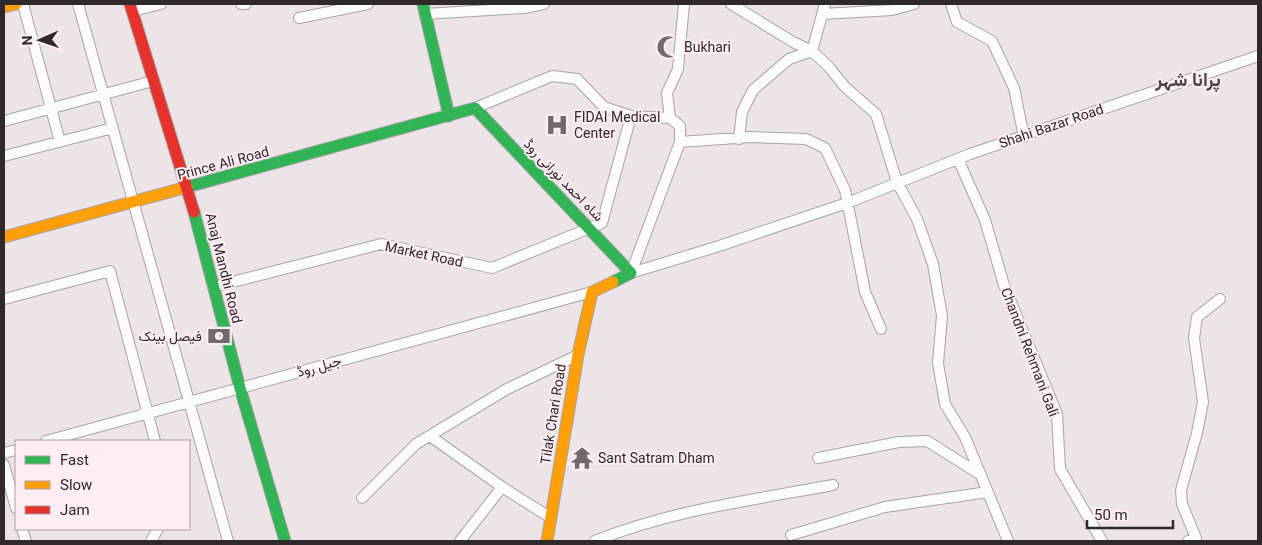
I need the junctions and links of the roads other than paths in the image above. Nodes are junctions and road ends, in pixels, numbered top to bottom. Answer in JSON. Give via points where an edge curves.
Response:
{"nodes":[{"id":1,"x":16,"y":4,"type":"edge"},
{"id":2,"x":23,"y":4,"type":"edge"},
{"id":3,"x":78,"y":4,"type":"edge"},
{"id":4,"x":161,"y":4,"type":"edge"},
{"id":5,"x":368,"y":4,"type":"edge"},
{"id":6,"x":544,"y":4,"type":"edge"},
{"id":7,"x":684,"y":4,"type":"edge"},
{"id":8,"x":731,"y":4,"type":"edge"},
{"id":9,"x":914,"y":4,"type":"edge"},
{"id":10,"x":951,"y":4,"type":"edge"},
{"id":11,"x":352,"y":5,"type":"edge"},
{"id":12,"x":4,"y":7,"type":"edge"},
{"id":13,"x":132,"y":7,"type":"edge"},
{"id":14,"x":424,"y":9,"type":"edge"},
{"id":15,"x":824,"y":9,"type":"edge"},
{"id":16,"x":299,"y":18,"type":"dead end"},
{"id":17,"x":812,"y":51,"type":"junction"},
{"id":18,"x":1258,"y":56,"type":"edge"},
{"id":19,"x":153,"y":81,"type":"junction"},
{"id":20,"x":104,"y":95,"type":"junction"},
{"id":21,"x":475,"y":108,"type":"junction"},
{"id":22,"x":51,"y":109,"type":"junction"},
{"id":23,"x":449,"y":116,"type":"junction"},
{"id":24,"x":631,"y":116,"type":"junction"},
{"id":25,"x":670,"y":118,"type":"junction"},
{"id":26,"x":4,"y":121,"type":"edge"},
{"id":27,"x":113,"y":128,"type":"junction"},
{"id":28,"x":1024,"y":137,"type":"junction"},
{"id":29,"x":739,"y":139,"type":"junction"},
{"id":30,"x":60,"y":142,"type":"junction"},
{"id":31,"x":680,"y":142,"type":"junction"},
{"id":32,"x":4,"y":156,"type":"edge"},
{"id":33,"x":958,"y":159,"type":"junction"},
{"id":34,"x":897,"y":182,"type":"junction"},
{"id":35,"x":188,"y":188,"type":"junction"},
{"id":36,"x":133,"y":202,"type":"junction"},
{"id":37,"x":847,"y":203,"type":"junction"},
{"id":38,"x":589,"y":228,"type":"junction"},
{"id":39,"x":4,"y":237,"type":"edge"},
{"id":40,"x":630,"y":272,"type":"junction"},
{"id":41,"x":213,"y":287,"type":"junction"},
{"id":42,"x":592,"y":292,"type":"junction"},
{"id":43,"x":4,"y":299,"type":"edge"},
{"id":44,"x":1220,"y":299,"type":"dead end"},
{"id":45,"x":881,"y":329,"type":"dead end"},
{"id":46,"x":578,"y":354,"type":"junction"},
{"id":47,"x":240,"y":388,"type":"junction"},
{"id":48,"x":189,"y":402,"type":"junction"},
{"id":49,"x":148,"y":413,"type":"junction"},
{"id":50,"x":430,"y":436,"type":"junction"},
{"id":51,"x":50,"y":440,"type":"edge"},
{"id":52,"x":155,"y":440,"type":"edge"},
{"id":53,"x":818,"y":458,"type":"dead end"},
{"id":54,"x":4,"y":465,"type":"edge"},
{"id":55,"x":981,"y":475,"type":"junction"},
{"id":56,"x":833,"y":486,"type":"dead end"},
{"id":57,"x":502,"y":487,"type":"junction"},
{"id":58,"x":988,"y":492,"type":"junction"},
{"id":59,"x":362,"y":498,"type":"dead end"},
{"id":60,"x":15,"y":504,"type":"edge"},
{"id":61,"x":551,"y":518,"type":"junction"},
{"id":62,"x":157,"y":530,"type":"edge"},
{"id":63,"x":791,"y":535,"type":"dead end"},
{"id":64,"x":1194,"y":540,"type":"edge"},
{"id":65,"x":151,"y":541,"type":"edge"},
{"id":66,"x":228,"y":541,"type":"edge"},
{"id":67,"x":285,"y":541,"type":"edge"},
{"id":68,"x":460,"y":541,"type":"edge"},
{"id":69,"x":547,"y":541,"type":"edge"},
{"id":70,"x":595,"y":541,"type":"edge"},
{"id":71,"x":1008,"y":541,"type":"edge"},
{"id":72,"x":1102,"y":541,"type":"edge"}],
"edges":[{"from":1,"to":12,"type":"street"},
{"from":2,"to":22,"type":"street"},
{"from":3,"to":20,"type":"street"},
{"from":4,"to":13,"type":"street"},
{"from":5,"to":11,"type":"street"},
{"from":6,"to":14,"type":"street","via":[[524,8]]},
{"from":7,"to":25,"type":"street","via":[[678,69],[667,93]]},
{"from":8,"to":17,"type":"street"},
{"from":9,"to":15,"type":"street","via":[[892,10]]},
{"from":10,"to":28,"type":"street","via":[[957,22],[992,40],[1014,88]]},
{"from":11,"to":16,"type":"street"},
{"from":13,"to":19,"type":"street","name":"Anaj Mandhi Road"},
{"from":14,"to":23,"type":"street"},
{"from":15,"to":17,"type":"street"},
{"from":17,"to":29,"type":"street","via":[[789,59],[753,90],[742,112]]},
{"from":17,"to":34,"type":"street","via":[[845,87],[876,114]]},
{"from":18,"to":28,"type":"street","name":"Shahi Bazar Road"},
{"from":19,"to":20,"type":"street"},
{"from":19,"to":35,"type":"street","name":"Anaj Mandhi Road"},
{"from":20,"to":22,"type":"street"},
{"from":20,"to":27,"type":"street"},
{"from":21,"to":23,"type":"street","name":"Prince Ali Road"},
{"from":21,"to":24,"type":"street","via":[[552,76],[577,80],[604,107]]},
{"from":21,"to":38,"type":"street","name":"شاہ احمد نورانی روڈ"},
{"from":22,"to":26,"type":"street"},
{"from":22,"to":30,"type":"street"},
{"from":23,"to":35,"type":"street","name":"Prince Ali Road"},
{"from":24,"to":25,"type":"street"},
{"from":24,"to":38,"type":"street","name":"Market Road","via":[[602,223]]},
{"from":25,"to":31,"type":"street","via":[[680,126]]},
{"from":27,"to":30,"type":"street"},
{"from":27,"to":36,"type":"street"},
{"from":28,"to":33,"type":"street","name":"Shahi Bazar Road"},
{"from":29,"to":31,"type":"street"},
{"from":29,"to":37,"type":"street","via":[[806,139],[825,148],[845,190]]},
{"from":30,"to":32,"type":"street"},
{"from":31,"to":40,"type":"street"},
{"from":33,"to":34,"type":"street","name":"Shahi Bazar Road"},
{"from":33,"to":72,"type":"street","name":"Chandni Rehmani Gali","via":[[985,220],[1004,285],[1057,414],[1060,468]]},
{"from":34,"to":37,"type":"street","name":"Shahi Bazar Road"},
{"from":34,"to":55,"type":"street","via":[[917,220],[933,264],[942,316],[938,363],[945,404],[965,437]]},
{"from":35,"to":36,"type":"street","name":"Prince Ali Road"},
{"from":35,"to":41,"type":"street","name":"Anaj Mandhi Road"},
{"from":36,"to":39,"type":"street","name":"Prince Ali Road"},
{"from":36,"to":48,"type":"street"},
{"from":37,"to":40,"type":"street","name":"Shahi Bazar Road"},
{"from":37,"to":45,"type":"street","via":[[865,292]]},
{"from":38,"to":40,"type":"street","name":"شاہ احمد نورانی روڈ"},
{"from":38,"to":41,"type":"street","name":"Market Road","via":[[492,268],[381,244]]},
{"from":40,"to":42,"type":"street"},
{"from":41,"to":47,"type":"street","name":"Anaj Mandhi Road"},
{"from":42,"to":46,"type":"street","name":"Tilak Chari Road"},
{"from":42,"to":47,"type":"street","name":"جیل روڈ"},
{"from":43,"to":49,"type":"street","via":[[110,271]]},
{"from":44,"to":64,"type":"street","via":[[1197,317],[1194,338],[1203,402],[1198,433],[1181,490],[1182,504]]},
{"from":46,"to":50,"type":"street","via":[[507,389]]},
{"from":46,"to":61,"type":"street","name":"Tilak Chari Road"},
{"from":47,"to":48,"type":"street","name":"جیل روڈ"},
{"from":47,"to":67,"type":"street","name":"Anaj Mandhi Road"},
{"from":48,"to":49,"type":"street","name":"جیل روڈ"},
{"from":48,"to":66,"type":"street"},
{"from":49,"to":51,"type":"street","name":"جیل روڈ"},
{"from":49,"to":52,"type":"street"},
{"from":50,"to":57,"type":"street"},
{"from":50,"to":59,"type":"street","via":[[416,444]]},
{"from":53,"to":55,"type":"street","via":[[900,442],[928,441]]},
{"from":54,"to":60,"type":"street"},
{"from":55,"to":58,"type":"street"},
{"from":56,"to":70,"type":"street","via":[[712,507],[630,527]]},
{"from":57,"to":61,"type":"street"},
{"from":57,"to":68,"type":"street"},
{"from":58,"to":63,"type":"street","via":[[885,507]]},
{"from":58,"to":71,"type":"street"},
{"from":61,"to":69,"type":"street","name":"Tilak Chari Road"},
{"from":62,"to":65,"type":"street"}]}
